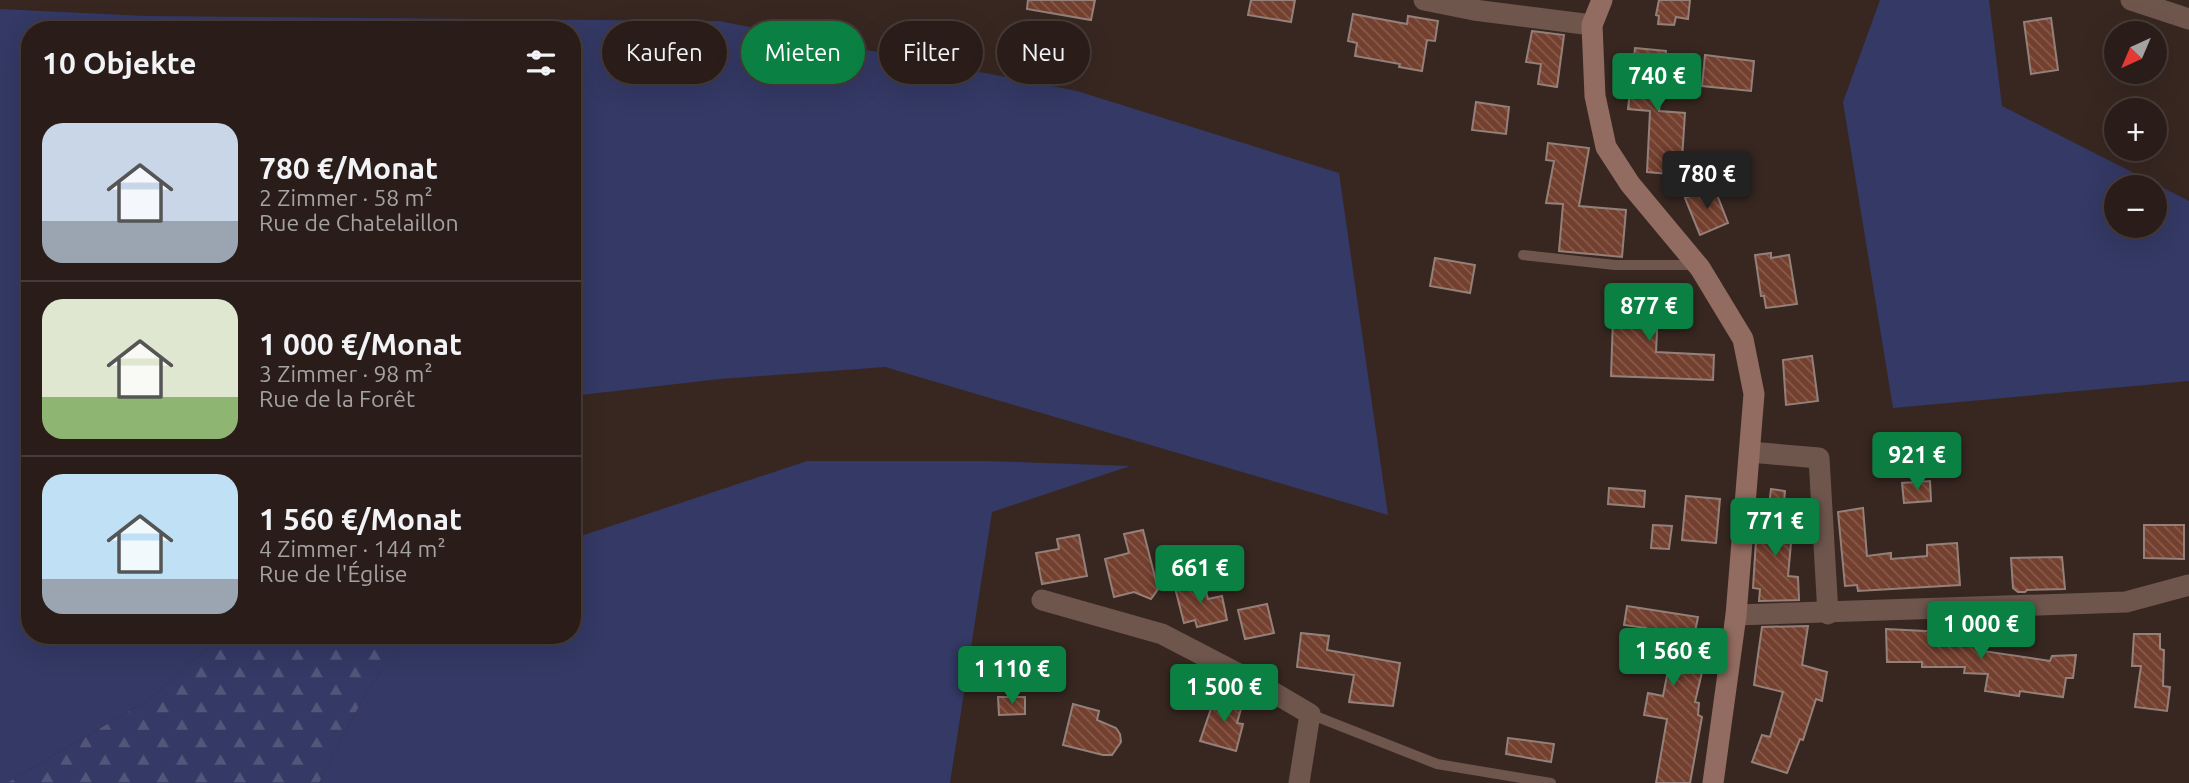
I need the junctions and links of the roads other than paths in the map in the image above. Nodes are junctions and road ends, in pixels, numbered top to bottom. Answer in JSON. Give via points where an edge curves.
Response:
{"nodes":[{"id":1,"x":1424,"y":0,"type":"edge"},
{"id":2,"x":1602,"y":0,"type":"edge"},
{"id":3,"x":2131,"y":0,"type":"edge"},
{"id":4,"x":2189,"y":19,"type":"edge"},
{"id":5,"x":1592,"y":25,"type":"junction"},
{"id":6,"x":1524,"y":255,"type":"dead end"},
{"id":7,"x":1698,"y":265,"type":"junction"},
{"id":8,"x":1749,"y":452,"type":"junction"},
{"id":9,"x":2189,"y":585,"type":"edge"},
{"id":10,"x":1042,"y":600,"type":"dead end"},
{"id":11,"x":1828,"y":614,"type":"junction"},
{"id":12,"x":1737,"y":615,"type":"junction"},
{"id":13,"x":1310,"y":714,"type":"junction"},
{"id":14,"x":1299,"y":783,"type":"edge"},
{"id":15,"x":1551,"y":783,"type":"edge"},
{"id":16,"x":1713,"y":783,"type":"edge"}],
"edges":[{"from":1,"to":5,"type":"street"},
{"from":2,"to":5,"type":"main road"},
{"from":3,"to":4,"type":"street"},
{"from":5,"to":7,"type":"main road","via":[[1595,96],[1606,147],[1630,184]]},
{"from":6,"to":7,"type":"lane","via":[[1615,265]]},
{"from":7,"to":8,"type":"main road","via":[[1743,339],[1754,394]]},
{"from":8,"to":11,"type":"street","via":[[1819,458]]},
{"from":8,"to":12,"type":"main road"},
{"from":9,"to":11,"type":"street","via":[[2126,602]]},
{"from":10,"to":13,"type":"street","via":[[1163,634]]},
{"from":11,"to":12,"type":"street"},
{"from":12,"to":16,"type":"main road"},
{"from":13,"to":14,"type":"street"},
{"from":13,"to":15,"type":"lane","via":[[1437,764]]}]}
